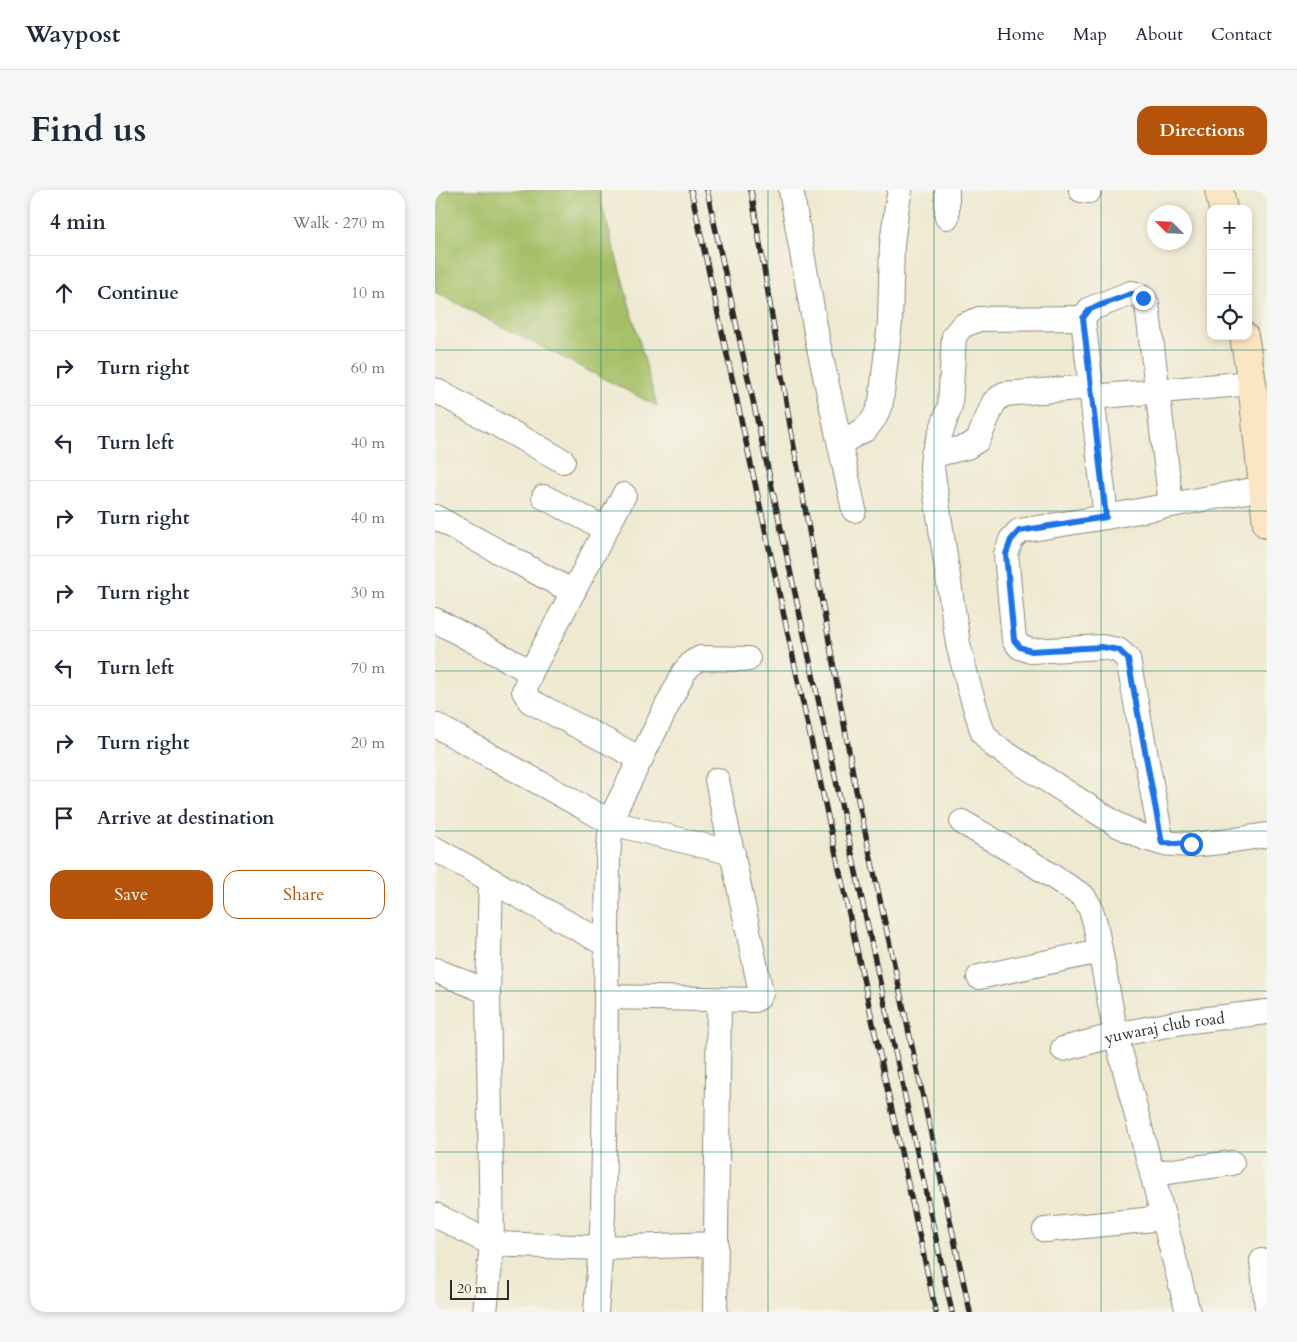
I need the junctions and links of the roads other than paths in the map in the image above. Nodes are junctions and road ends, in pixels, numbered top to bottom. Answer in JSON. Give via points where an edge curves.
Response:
{"nodes":[{"id":1,"x":900,"y":190,"type":"edge"},
{"id":2,"x":947,"y":190,"type":"edge"},
{"id":3,"x":1219,"y":190,"type":"edge"},
{"id":4,"x":794,"y":191,"type":"edge"},
{"id":5,"x":1222,"y":205,"type":"edge"},
{"id":6,"x":947,"y":217,"type":"dead end"},
{"id":7,"x":1083,"y":318,"type":"junction"},
{"id":8,"x":1245,"y":340,"type":"edge"},
{"id":9,"x":1252,"y":383,"type":"junction"},
{"id":10,"x":435,"y":390,"type":"edge"},
{"id":11,"x":1157,"y":391,"type":"junction"},
{"id":12,"x":1092,"y":392,"type":"junction"},
{"id":13,"x":840,"y":443,"type":"junction"},
{"id":14,"x":933,"y":455,"type":"junction"},
{"id":15,"x":563,"y":461,"type":"dead end"},
{"id":16,"x":1263,"y":488,"type":"junction"},
{"id":17,"x":624,"y":494,"type":"dead end"},
{"id":18,"x":543,"y":497,"type":"dead end"},
{"id":19,"x":1171,"y":505,"type":"junction"},
{"id":20,"x":854,"y":510,"type":"dead end"},
{"id":21,"x":435,"y":517,"type":"edge"},
{"id":22,"x":1106,"y":517,"type":"junction"},
{"id":23,"x":1267,"y":524,"type":"edge"},
{"id":24,"x":606,"y":529,"type":"junction"},
{"id":25,"x":573,"y":592,"type":"junction"},
{"id":26,"x":435,"y":620,"type":"edge"},
{"id":27,"x":748,"y":659,"type":"dead end"},
{"id":28,"x":531,"y":672,"type":"junction"},
{"id":29,"x":435,"y":725,"type":"edge"},
{"id":30,"x":641,"y":758,"type":"junction"},
{"id":31,"x":717,"y":780,"type":"dead end"},
{"id":32,"x":962,"y":822,"type":"dead end"},
{"id":33,"x":612,"y":823,"type":"junction"},
{"id":34,"x":1267,"y":835,"type":"edge"},
{"id":35,"x":1162,"y":843,"type":"junction"},
{"id":36,"x":435,"y":849,"type":"edge"},
{"id":37,"x":733,"y":853,"type":"junction"},
{"id":38,"x":491,"y":880,"type":"junction"},
{"id":39,"x":607,"y":945,"type":"junction"},
{"id":40,"x":1100,"y":951,"type":"junction"},
{"id":41,"x":435,"y":970,"type":"edge"},
{"id":42,"x":979,"y":977,"type":"dead end"},
{"id":43,"x":488,"y":992,"type":"junction"},
{"id":44,"x":606,"y":998,"type":"junction"},
{"id":45,"x":719,"y":1000,"type":"junction"},
{"id":46,"x":1267,"y":1012,"type":"edge"},
{"id":47,"x":1117,"y":1035,"type":"junction"},
{"id":48,"x":1063,"y":1049,"type":"dead end"},
{"id":49,"x":1232,"y":1163,"type":"dead end"},
{"id":50,"x":1152,"y":1174,"type":"junction"},
{"id":51,"x":435,"y":1215,"type":"edge"},
{"id":52,"x":1164,"y":1218,"type":"junction"},
{"id":53,"x":1045,"y":1230,"type":"dead end"},
{"id":54,"x":492,"y":1244,"type":"junction"},
{"id":55,"x":716,"y":1244,"type":"junction"},
{"id":56,"x":601,"y":1248,"type":"junction"},
{"id":57,"x":1262,"y":1261,"type":"dead end"},
{"id":58,"x":1267,"y":1300,"type":"edge"},
{"id":59,"x":1267,"y":1307,"type":"edge"},
{"id":60,"x":485,"y":1312,"type":"edge"},
{"id":61,"x":596,"y":1312,"type":"edge"},
{"id":62,"x":715,"y":1312,"type":"edge"},
{"id":63,"x":1188,"y":1312,"type":"edge"}],
"edges":[{"from":1,"to":13,"type":"street","via":[[881,402],[866,429]]},
{"from":2,"to":6,"type":"street"},
{"from":3,"to":5,"type":"main road"},
{"from":4,"to":13,"type":"street","via":[[818,343]]},
{"from":7,"to":11,"type":"street","via":[[1090,309],[1131,294],[1143,298],[1147,304]]},
{"from":7,"to":12,"type":"street"},
{"from":7,"to":14,"type":"street","via":[[979,319],[962,326],[954,336],[950,406]]},
{"from":8,"to":9,"type":"main road"},
{"from":9,"to":11,"type":"street"},
{"from":9,"to":16,"type":"main road"},
{"from":10,"to":15,"type":"street"},
{"from":11,"to":12,"type":"street"},
{"from":11,"to":19,"type":"street"},
{"from":12,"to":14,"type":"street","via":[[1004,394],[993,402],[979,440],[967,447]]},
{"from":12,"to":22,"type":"street"},
{"from":13,"to":20,"type":"street"},
{"from":14,"to":35,"type":"street","via":[[932,468],[957,644],[983,733],[993,745],[1116,824]]},
{"from":16,"to":19,"type":"street"},
{"from":16,"to":23,"type":"main road"},
{"from":17,"to":24,"type":"street"},
{"from":18,"to":24,"type":"street"},
{"from":19,"to":22,"type":"street"},
{"from":21,"to":25,"type":"street"},
{"from":22,"to":35,"type":"street","via":[[1019,531],[1011,540],[1006,554],[1014,640],[1020,647],[1031,651],[1102,647],[1119,650],[1128,659]]},
{"from":24,"to":25,"type":"street"},
{"from":25,"to":28,"type":"street"},
{"from":26,"to":28,"type":"street"},
{"from":27,"to":30,"type":"street","via":[[701,658],[693,662],[683,672]]},
{"from":28,"to":30,"type":"street","via":[[524,691],[530,701]]},
{"from":29,"to":33,"type":"street"},
{"from":30,"to":33,"type":"street","via":[[614,812]]},
{"from":31,"to":37,"type":"street"},
{"from":32,"to":40,"type":"street","via":[[1083,896],[1095,923]]},
{"from":33,"to":37,"type":"street"},
{"from":33,"to":39,"type":"street","via":[[608,859]]},
{"from":34,"to":35,"type":"street","via":[[1221,842]]},
{"from":36,"to":38,"type":"street"},
{"from":37,"to":45,"type":"street","via":[[761,993],[754,1000]]},
{"from":38,"to":39,"type":"street"},
{"from":38,"to":43,"type":"street"},
{"from":39,"to":44,"type":"street"},
{"from":40,"to":42,"type":"street"},
{"from":40,"to":47,"type":"street"},
{"from":41,"to":43,"type":"street"},
{"from":43,"to":54,"type":"street"},
{"from":44,"to":45,"type":"street"},
{"from":44,"to":56,"type":"street"},
{"from":45,"to":55,"type":"street"},
{"from":46,"to":47,"type":"street","name":"yuwaraj club road","via":[[1181,1022]]},
{"from":47,"to":48,"type":"street","name":"yuwaraj club road"},
{"from":47,"to":50,"type":"street"},
{"from":49,"to":50,"type":"street"},
{"from":50,"to":52,"type":"street"},
{"from":51,"to":54,"type":"street"},
{"from":52,"to":53,"type":"street"},
{"from":52,"to":63,"type":"street"},
{"from":54,"to":56,"type":"street"},
{"from":54,"to":60,"type":"street"},
{"from":55,"to":56,"type":"street"},
{"from":55,"to":62,"type":"street"},
{"from":56,"to":61,"type":"street"},
{"from":57,"to":58,"type":"street"},
{"from":58,"to":59,"type":"street"}]}
